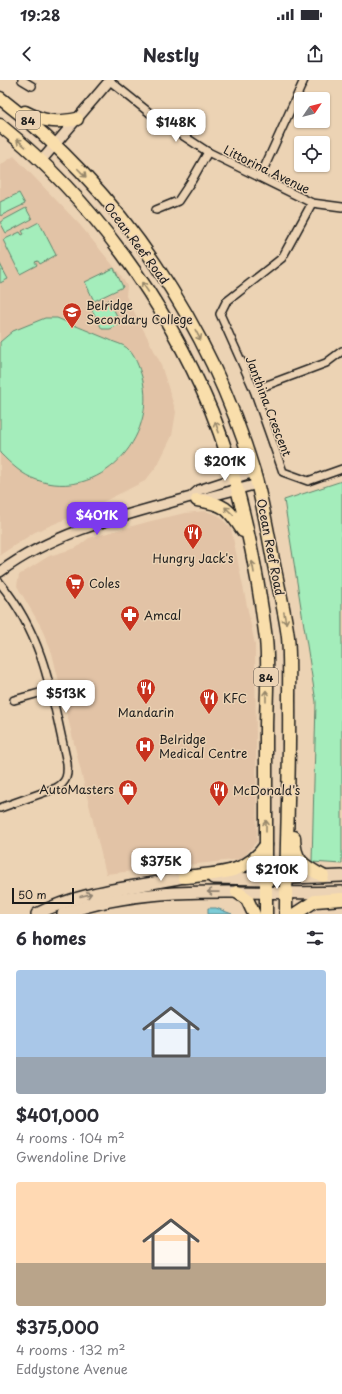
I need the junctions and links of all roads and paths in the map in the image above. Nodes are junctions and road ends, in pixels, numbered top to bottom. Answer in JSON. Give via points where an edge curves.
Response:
{"nodes":[{"id":1,"x":22,"y":80,"type":"edge"},
{"id":2,"x":110,"y":80,"type":"edge"},
{"id":3,"x":304,"y":80,"type":"edge"},
{"id":4,"x":32,"y":86,"type":"dead end"},
{"id":5,"x":0,"y":97,"type":"edge"},
{"id":6,"x":77,"y":119,"type":"junction"},
{"id":7,"x":0,"y":126,"type":"edge"},
{"id":8,"x":55,"y":145,"type":"junction"},
{"id":9,"x":208,"y":152,"type":"junction"},
{"id":10,"x":41,"y":161,"type":"junction"},
{"id":11,"x":260,"y":177,"type":"junction"},
{"id":12,"x":312,"y":203,"type":"junction"},
{"id":13,"x":342,"y":207,"type":"edge"},
{"id":14,"x":156,"y":210,"type":"dead end"},
{"id":15,"x":342,"y":351,"type":"edge"},
{"id":16,"x":254,"y":390,"type":"junction"},
{"id":17,"x":342,"y":470,"type":"edge"},
{"id":18,"x":254,"y":472,"type":"junction"},
{"id":19,"x":235,"y":484,"type":"junction"},
{"id":20,"x":258,"y":484,"type":"junction"},
{"id":21,"x":194,"y":498,"type":"junction"},
{"id":22,"x":248,"y":539,"type":"junction"},
{"id":23,"x":0,"y":572,"type":"edge"},
{"id":24,"x":0,"y":583,"type":"edge"},
{"id":25,"x":50,"y":690,"type":"junction"},
{"id":26,"x":14,"y":700,"type":"dead end"},
{"id":27,"x":289,"y":724,"type":"junction"},
{"id":28,"x":0,"y":808,"type":"edge"},
{"id":29,"x":266,"y":845,"type":"junction"},
{"id":30,"x":323,"y":876,"type":"junction"},
{"id":31,"x":342,"y":876,"type":"edge"},
{"id":32,"x":184,"y":877,"type":"junction"},
{"id":33,"x":266,"y":878,"type":"junction"},
{"id":34,"x":286,"y":878,"type":"junction"},
{"id":35,"x":159,"y":882,"type":"junction"},
{"id":36,"x":183,"y":892,"type":"junction"},
{"id":37,"x":237,"y":892,"type":"junction"},
{"id":38,"x":342,"y":892,"type":"edge"},
{"id":39,"x":266,"y":893,"type":"junction"},
{"id":40,"x":286,"y":894,"type":"junction"},
{"id":41,"x":342,"y":899,"type":"edge"},
{"id":42,"x":39,"y":914,"type":"edge"},
{"id":43,"x":63,"y":914,"type":"edge"},
{"id":44,"x":254,"y":914,"type":"edge"},
{"id":45,"x":266,"y":914,"type":"edge"},
{"id":46,"x":286,"y":914,"type":"edge"},
{"id":47,"x":295,"y":914,"type":"edge"}],
"edges":[{"from":1,"to":4,"type":"street"},
{"from":2,"to":6,"type":"street"},
{"from":2,"to":9,"type":"street","name":"Littorina Avenue","via":[[156,118]]},
{"from":3,"to":11,"type":"street"},
{"from":5,"to":6,"type":"main road","via":[[41,120]]},
{"from":5,"to":8,"type":"main road","name":"Ocean Reef Road","number":"84"},
{"from":6,"to":8,"type":"street"},
{"from":10,"to":7,"type":"main road","name":"Ocean Reef Road","number":"84","one_way":true},
{"from":8,"to":10,"type":"street"},
{"from":8,"to":18,"type":"main road","name":"Ocean Reef Road","number":"84","one_way":true,"via":[[94,185],[164,276],[199,336],[230,402]]},
{"from":9,"to":11,"type":"street","name":"Littorina Avenue"},
{"from":9,"to":14,"type":"street","via":[[178,200]]},
{"from":19,"to":10,"type":"main road","name":"Ocean Reef Road","number":"84","one_way":true,"via":[[211,410],[163,315],[132,267],[97,221]]},
{"from":11,"to":12,"type":"street","name":"Littorina Avenue"},
{"from":12,"to":13,"type":"street","name":"Littorina Avenue"},
{"from":12,"to":16,"type":"street","name":"Janthina Crescent","via":[[282,258],[226,302],[220,314]]},
{"from":15,"to":16,"type":"street","via":[[326,363]]},
{"from":16,"to":17,"type":"street","name":"Janthina Crescent","via":[[283,472],[308,481]]},
{"from":18,"to":19,"type":"street"},
{"from":18,"to":20,"type":"main road","name":"Ocean Reef Road","number":"84"},
{"from":19,"to":20,"type":"street"},
{"from":19,"to":21,"type":"street"},
{"from":19,"to":22,"type":"main road","name":"Ocean Reef Road","number":"84"},
{"from":20,"to":27,"type":"main road","name":"Ocean Reef Road","number":"84","one_way":true,"via":[[288,637]]},
{"from":22,"to":21,"type":"main road","one_way":true,"via":[[230,511],[213,502]]},
{"from":21,"to":23,"type":"street","via":[[64,536],[24,555]]},
{"from":29,"to":22,"type":"main road","name":"Ocean Reef Road","number":"84","one_way":true,"via":[[266,641]]},
{"from":24,"to":25,"type":"street","via":[[15,602],[40,650]]},
{"from":25,"to":26,"type":"street"},
{"from":25,"to":28,"type":"street","via":[[67,763],[66,778],[63,784],[56,788]]},
{"from":27,"to":30,"type":"main road","via":[[294,768],[294,849],[301,862]]},
{"from":27,"to":34,"type":"main road","name":"Ocean Reef Road","number":"84"},
{"from":29,"to":32,"type":"main road","via":[[252,862],[236,871]]},
{"from":29,"to":33,"type":"main road","name":"Ocean Reef Road","number":"84"},
{"from":30,"to":31,"type":"main road"},
{"from":30,"to":34,"type":"main road"},
{"from":32,"to":33,"type":"main road"},
{"from":32,"to":35,"type":"main road"},
{"from":33,"to":34,"type":"main road"},
{"from":33,"to":39,"type":"main road","name":"Ocean Reef Road","number":"84"},
{"from":34,"to":40,"type":"main road","name":"Ocean Reef Road","number":"84"},
{"from":35,"to":36,"type":"main road","via":[[167,890]]},
{"from":42,"to":35,"type":"main road","one_way":true,"via":[[67,900],[116,888]]},
{"from":37,"to":36,"type":"main road","one_way":true},
{"from":36,"to":43,"type":"main road","via":[[111,901]]},
{"from":37,"to":39,"type":"main road"},
{"from":37,"to":44,"type":"main road","via":[[247,899]]},
{"from":38,"to":40,"type":"main road"},
{"from":39,"to":40,"type":"main road"},
{"from":39,"to":45,"type":"main road","name":"Ocean Reef Road","number":"84"},
{"from":40,"to":46,"type":"main road","name":"Ocean Reef Road","number":"84"},
{"from":41,"to":47,"type":"main road","via":[[315,901]]}]}
